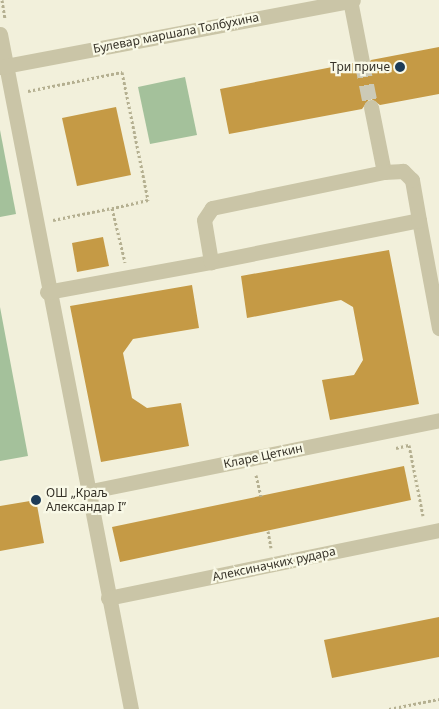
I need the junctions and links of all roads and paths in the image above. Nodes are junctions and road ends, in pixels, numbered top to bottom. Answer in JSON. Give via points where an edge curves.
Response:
{"nodes":[{"id":1,"x":352,"y":0,"type":"edge"},
{"id":2,"x":0,"y":34,"type":"edge"},
{"id":3,"x":362,"y":62,"type":"tunnel mouth"},
{"id":4,"x":3,"y":66,"type":"edge"},
{"id":5,"x":26,"y":100,"type":"dead end"},
{"id":6,"x":371,"y":107,"type":"tunnel mouth"},
{"id":7,"x":384,"y":172,"type":"junction"},
{"id":8,"x":112,"y":208,"type":"junction"},
{"id":9,"x":50,"y":211,"type":"dead end"},
{"id":10,"x":419,"y":220,"type":"junction"},
{"id":11,"x":211,"y":262,"type":"junction"},
{"id":12,"x":128,"y":277,"type":"junction"},
{"id":13,"x":47,"y":292,"type":"junction"},
{"id":14,"x":439,"y":328,"type":"edge"},
{"id":15,"x":439,"y":420,"type":"edge"},
{"id":16,"x":390,"y":449,"type":"dead end"},
{"id":17,"x":266,"y":473,"type":"dead end"},
{"id":18,"x":256,"y":475,"type":"junction"},
{"id":19,"x":247,"y":477,"type":"dead end"},
{"id":20,"x":86,"y":492,"type":"junction"},
{"id":21,"x":260,"y":496,"type":"dead end"},
{"id":22,"x":415,"y":518,"type":"dead end"},
{"id":23,"x":439,"y":530,"type":"edge"},
{"id":24,"x":268,"y":531,"type":"dead end"},
{"id":25,"x":281,"y":546,"type":"dead end"},
{"id":26,"x":271,"y":548,"type":"junction"},
{"id":27,"x":262,"y":550,"type":"dead end"},
{"id":28,"x":108,"y":598,"type":"junction"},
{"id":29,"x":439,"y":699,"type":"edge"},
{"id":30,"x":131,"y":709,"type":"edge"},
{"id":31,"x":389,"y":709,"type":"edge"}],
"edges":[{"from":1,"to":3,"type":"street"},
{"from":1,"to":4,"type":"street","name":"Булевар маршала Толбухина"},
{"from":2,"to":4,"type":"street"},
{"from":4,"to":13,"type":"street"},
{"from":5,"to":8,"type":"path","via":[[25,91],[122,72],[148,200]]},
{"from":6,"to":7,"type":"street"},
{"from":7,"to":10,"type":"street","via":[[408,174]]},
{"from":7,"to":11,"type":"street","via":[[212,208],[204,220]]},
{"from":8,"to":9,"type":"path","via":[[52,221]]},
{"from":8,"to":12,"type":"path"},
{"from":10,"to":11,"type":"street"},
{"from":10,"to":14,"type":"street"},
{"from":11,"to":12,"type":"street"},
{"from":12,"to":13,"type":"street"},
{"from":13,"to":20,"type":"street"},
{"from":15,"to":20,"type":"street","name":"Кларе Цеткин"},
{"from":16,"to":22,"type":"path","via":[[409,445],[425,516]]},
{"from":17,"to":18,"type":"path"},
{"from":18,"to":19,"type":"path"},
{"from":18,"to":21,"type":"path"},
{"from":20,"to":28,"type":"street"},
{"from":23,"to":28,"type":"street","name":"Алексиначких рудара"},
{"from":24,"to":26,"type":"path"},
{"from":25,"to":26,"type":"path"},
{"from":26,"to":27,"type":"path"},
{"from":28,"to":30,"type":"street"},
{"from":29,"to":31,"type":"path"}]}
